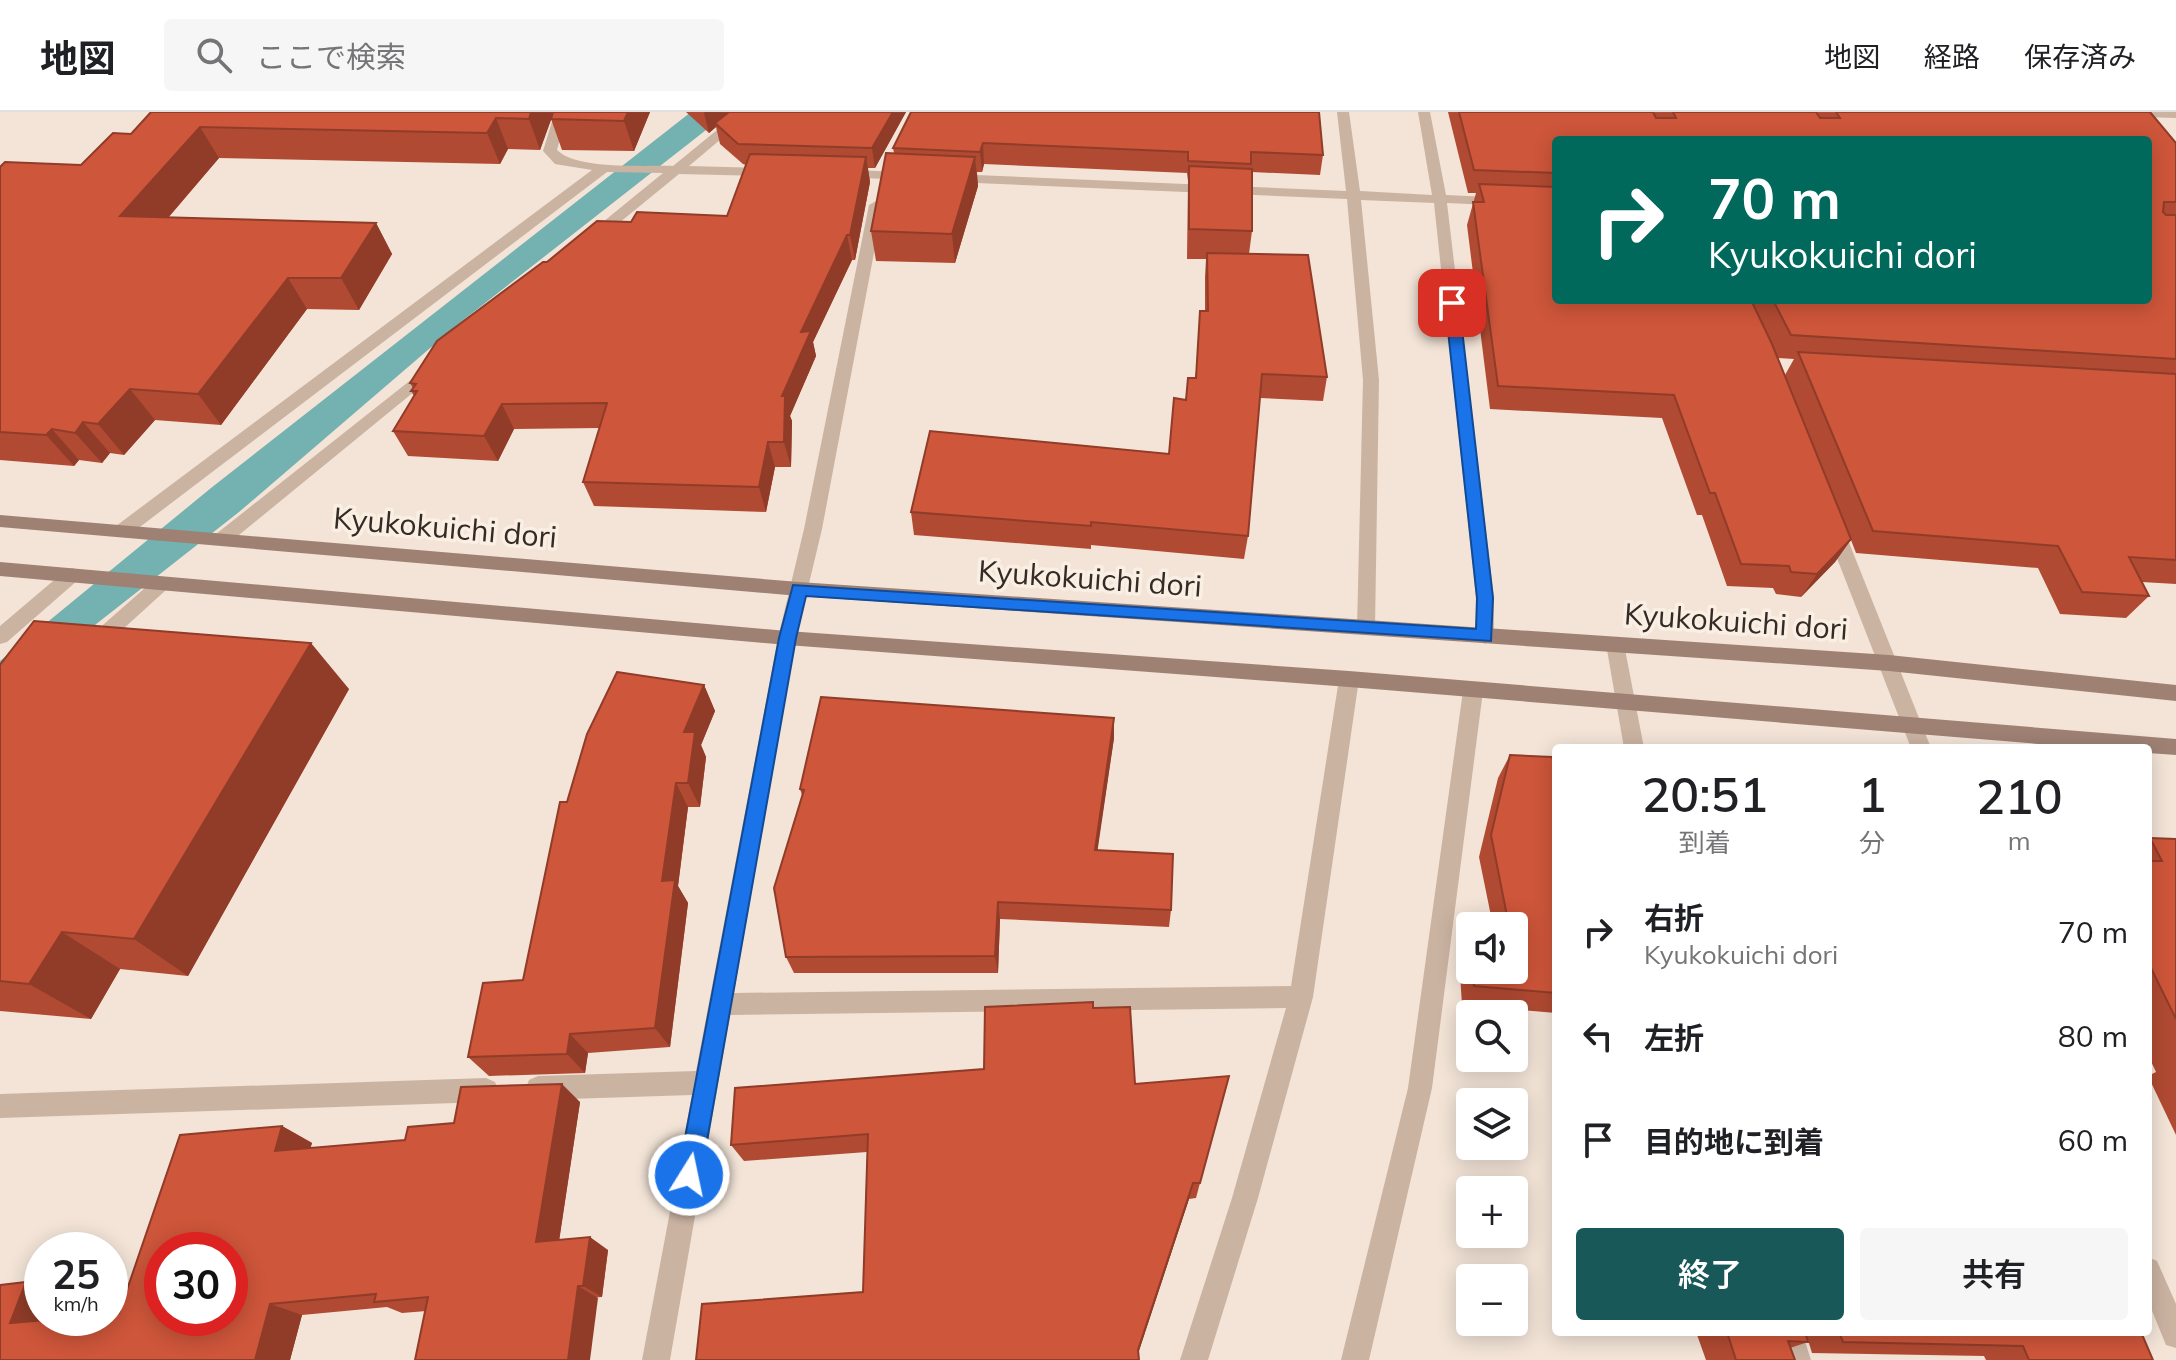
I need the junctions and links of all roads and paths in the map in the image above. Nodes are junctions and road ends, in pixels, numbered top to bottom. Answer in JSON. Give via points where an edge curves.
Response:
{"nodes":[{"id":1,"x":561,"y":112,"type":"edge"},
{"id":2,"x":747,"y":112,"type":"edge"},
{"id":3,"x":1343,"y":112,"type":"edge"},
{"id":4,"x":1424,"y":112,"type":"edge"},
{"id":5,"x":2108,"y":112,"type":"edge"},
{"id":6,"x":2176,"y":114,"type":"edge"},
{"id":7,"x":604,"y":168,"type":"junction"},
{"id":8,"x":885,"y":168,"type":"junction"},
{"id":9,"x":676,"y":170,"type":"junction"},
{"id":10,"x":787,"y":173,"type":"edge"},
{"id":11,"x":835,"y":174,"type":"edge"},
{"id":12,"x":929,"y":177,"type":"edge"},
{"id":13,"x":944,"y":177,"type":"edge"},
{"id":14,"x":1353,"y":194,"type":"junction"},
{"id":15,"x":1440,"y":199,"type":"junction"},
{"id":16,"x":1552,"y":204,"type":"edge"},
{"id":17,"x":578,"y":250,"type":"edge"},
{"id":18,"x":442,"y":360,"type":"edge"},
{"id":19,"x":1827,"y":509,"type":"edge"},
{"id":20,"x":0,"y":521,"type":"edge"},
{"id":21,"x":122,"y":531,"type":"junction"},
{"id":22,"x":222,"y":539,"type":"junction"},
{"id":23,"x":0,"y":569,"type":"edge"},
{"id":24,"x":72,"y":575,"type":"junction"},
{"id":25,"x":160,"y":585,"type":"junction"},
{"id":26,"x":799,"y":589,"type":"junction"},
{"id":27,"x":1366,"y":628,"type":"junction"},
{"id":28,"x":0,"y":637,"type":"edge"},
{"id":29,"x":1485,"y":637,"type":"junction"},
{"id":30,"x":787,"y":638,"type":"junction"},
{"id":31,"x":1615,"y":644,"type":"junction"},
{"id":32,"x":76,"y":660,"type":"edge"},
{"id":33,"x":1889,"y":663,"type":"junction"},
{"id":34,"x":1349,"y":679,"type":"junction"},
{"id":35,"x":1473,"y":691,"type":"junction"},
{"id":36,"x":2176,"y":693,"type":"edge"},
{"id":37,"x":1627,"y":704,"type":"junction"},
{"id":38,"x":1910,"y":724,"type":"junction"},
{"id":39,"x":1633,"y":744,"type":"edge"},
{"id":40,"x":1919,"y":744,"type":"edge"},
{"id":41,"x":2141,"y":744,"type":"edge"},
{"id":42,"x":2152,"y":745,"type":"edge"},
{"id":43,"x":2176,"y":747,"type":"edge"},
{"id":44,"x":1301,"y":997,"type":"junction"},
{"id":45,"x":721,"y":1004,"type":"junction"},
{"id":46,"x":706,"y":1083,"type":"junction"},
{"id":47,"x":0,"y":1106,"type":"edge"},
{"id":48,"x":2152,"y":1279,"type":"edge"},
{"id":49,"x":2176,"y":1335,"type":"edge"},
{"id":50,"x":1790,"y":1336,"type":"edge"},
{"id":51,"x":656,"y":1360,"type":"edge"},
{"id":52,"x":1194,"y":1360,"type":"edge"},
{"id":53,"x":1355,"y":1360,"type":"edge"},
{"id":54,"x":1797,"y":1360,"type":"edge"}],
"edges":[{"from":1,"to":7,"type":"street","via":[[550,151],[560,161]]},
{"from":2,"to":9,"type":"street"},
{"from":3,"to":14,"type":"street"},
{"from":4,"to":15,"type":"street"},
{"from":5,"to":6,"type":"street"},
{"from":7,"to":9,"type":"street"},
{"from":7,"to":21,"type":"street"},
{"from":8,"to":11,"type":"street"},
{"from":8,"to":12,"type":"street"},
{"from":8,"to":26,"type":"street"},
{"from":9,"to":10,"type":"street"},
{"from":9,"to":17,"type":"street"},
{"from":13,"to":14,"type":"street"},
{"from":14,"to":15,"type":"street"},
{"from":14,"to":27,"type":"street","via":[[1371,380]]},
{"from":15,"to":16,"type":"street"},
{"from":15,"to":29,"type":"street"},
{"from":18,"to":22,"type":"street"},
{"from":19,"to":33,"type":"street"},
{"from":20,"to":21,"type":"main road","name":"Kyukokuichi dori"},
{"from":21,"to":22,"type":"main road","name":"Kyukokuichi dori"},
{"from":22,"to":26,"type":"main road","name":"Kyukokuichi dori"},
{"from":23,"to":24,"type":"main road"},
{"from":24,"to":25,"type":"main road"},
{"from":24,"to":28,"type":"street"},
{"from":25,"to":30,"type":"main road"},
{"from":25,"to":32,"type":"street"},
{"from":26,"to":27,"type":"main road","name":"Kyukokuichi dori"},
{"from":26,"to":30,"type":"street"},
{"from":27,"to":29,"type":"main road","name":"Kyukokuichi dori"},
{"from":29,"to":31,"type":"main road","name":"Kyukokuichi dori"},
{"from":30,"to":34,"type":"main road"},
{"from":30,"to":45,"type":"street"},
{"from":31,"to":33,"type":"main road","name":"Kyukokuichi dori"},
{"from":31,"to":37,"type":"street"},
{"from":33,"to":36,"type":"main road","name":"Kyukokuichi dori"},
{"from":33,"to":38,"type":"street"},
{"from":34,"to":35,"type":"main road"},
{"from":34,"to":44,"type":"street"},
{"from":35,"to":37,"type":"main road"},
{"from":35,"to":53,"type":"street","via":[[1420,1088]]},
{"from":37,"to":38,"type":"main road"},
{"from":37,"to":39,"type":"street"},
{"from":38,"to":40,"type":"street"},
{"from":38,"to":41,"type":"main road"},
{"from":42,"to":43,"type":"main road"},
{"from":44,"to":45,"type":"street"},
{"from":44,"to":52,"type":"street"},
{"from":45,"to":46,"type":"street"},
{"from":46,"to":47,"type":"street"},
{"from":46,"to":51,"type":"street"},
{"from":48,"to":49,"type":"street"},
{"from":50,"to":54,"type":"street"}]}
